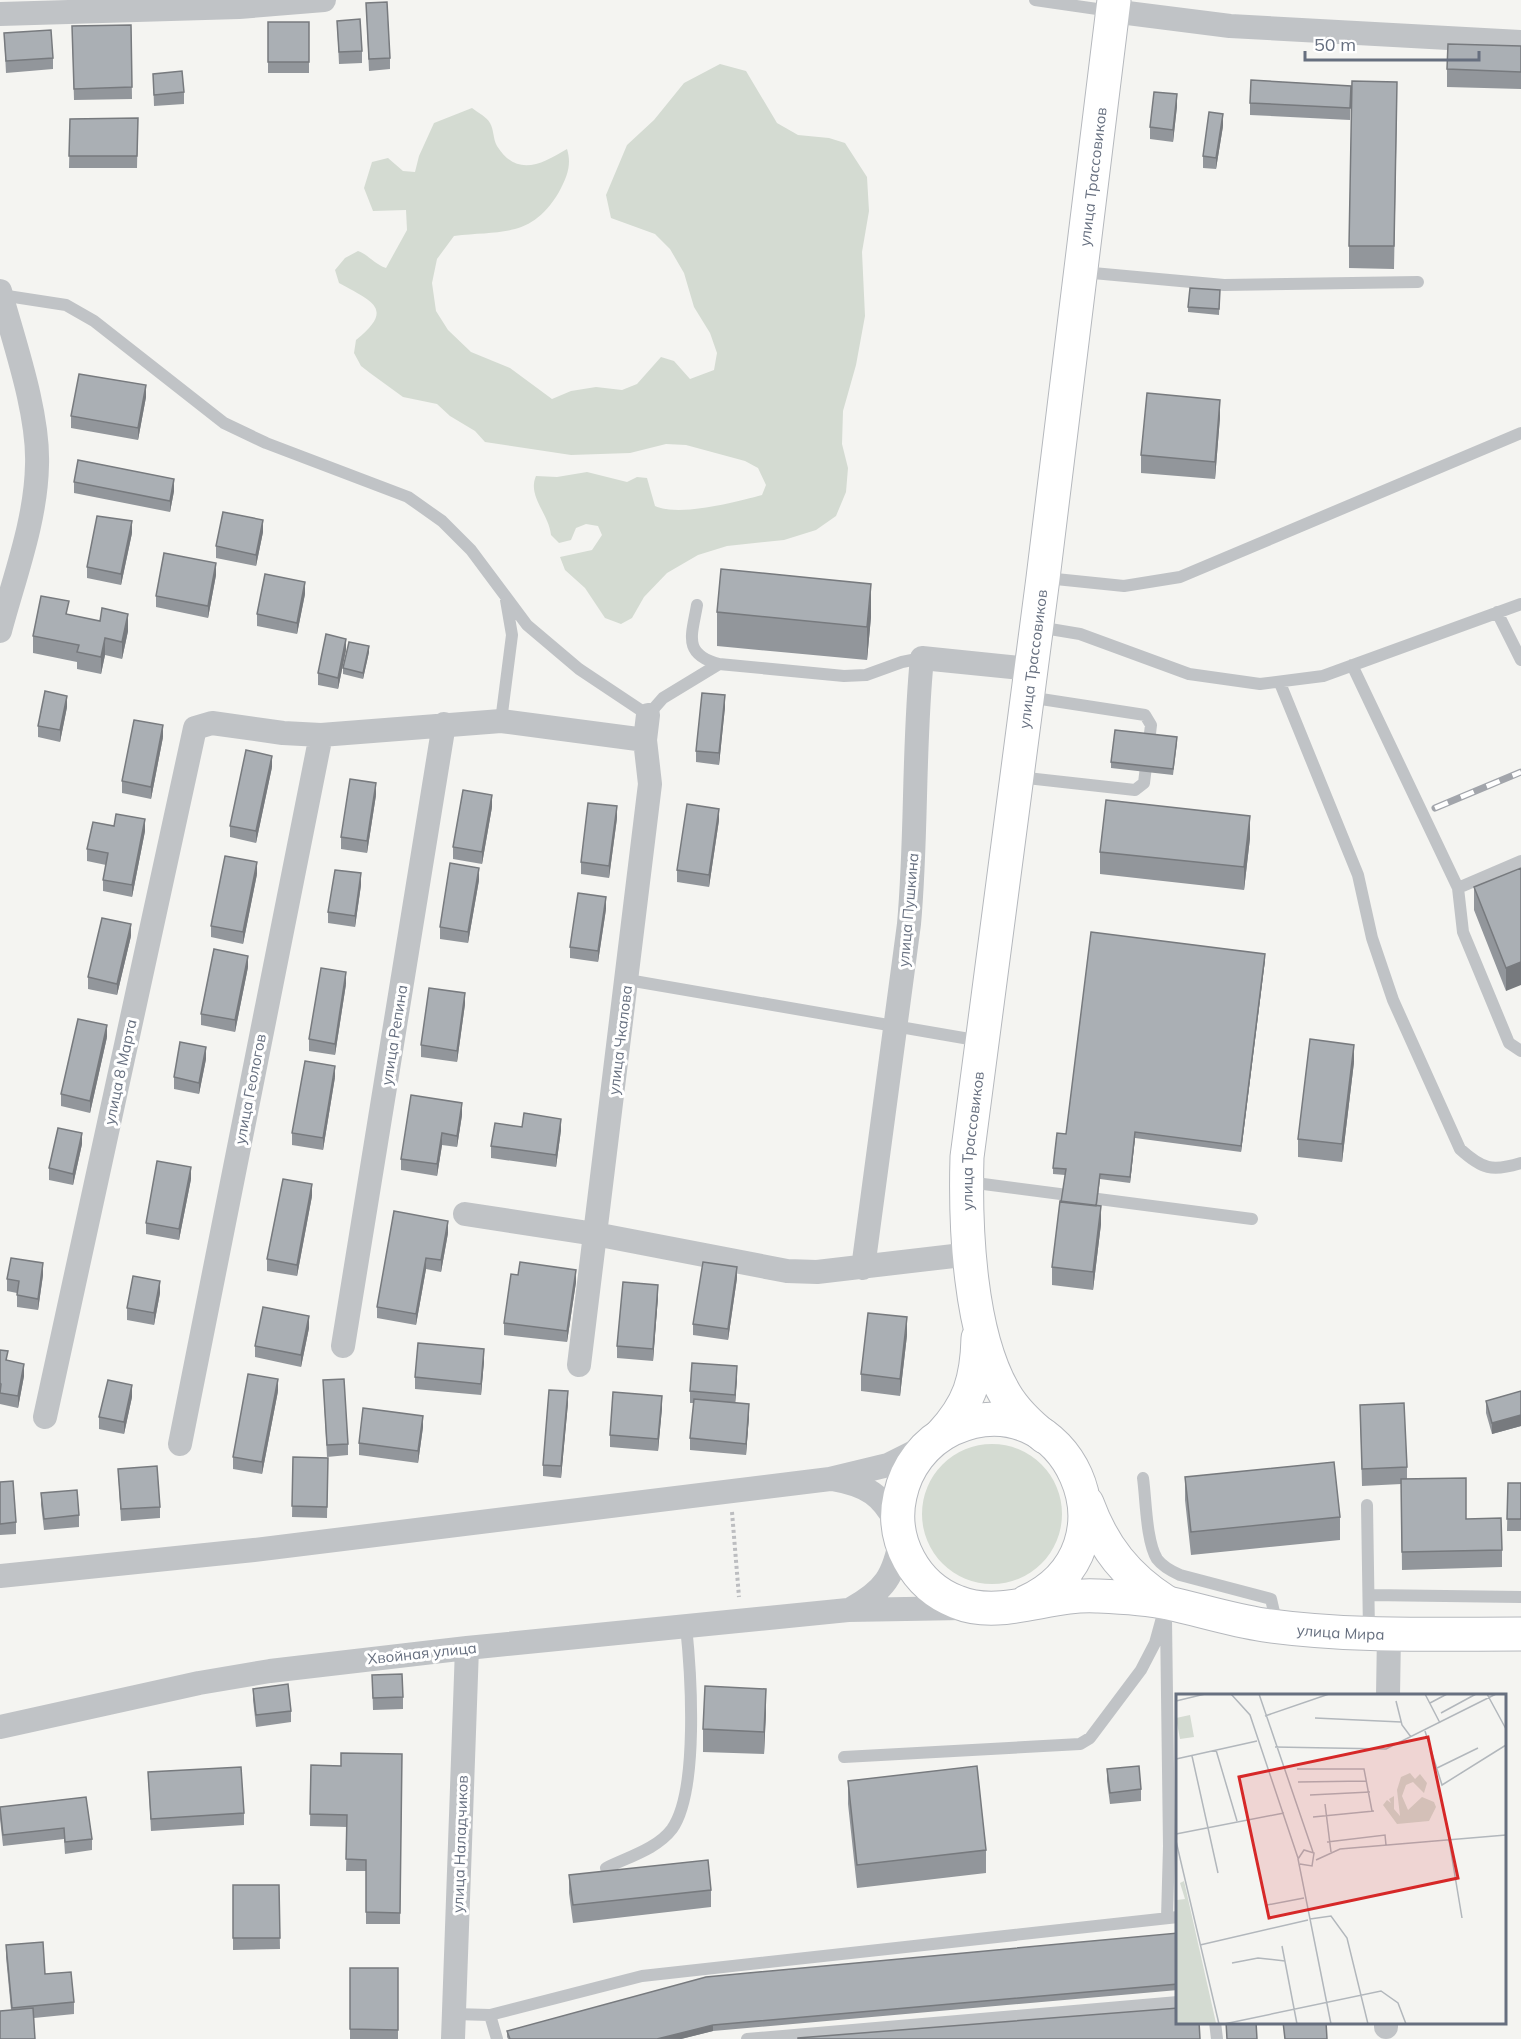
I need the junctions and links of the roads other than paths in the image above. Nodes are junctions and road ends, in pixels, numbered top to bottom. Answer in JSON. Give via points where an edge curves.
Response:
{"nodes":[{"id":1,"x":324,"y":0,"type":"edge"},
{"id":2,"x":1035,"y":0,"type":"edge"},
{"id":3,"x":1113,"y":5,"type":"edge"},
{"id":4,"x":0,"y":14,"type":"edge"},
{"id":5,"x":1521,"y":42,"type":"edge"},
{"id":6,"x":1081,"y":272,"type":"junction"},
{"id":7,"x":1418,"y":282,"type":"dead end"},
{"id":8,"x":1,"y":293,"type":"edge"},
{"id":9,"x":1521,"y":433,"type":"edge"},
{"id":10,"x":1043,"y":578,"type":"junction"},
{"id":11,"x":506,"y":599,"type":"junction"},
{"id":12,"x":1521,"y":604,"type":"edge"},
{"id":13,"x":698,"y":605,"type":"dead end"},
{"id":14,"x":1497,"y":612,"type":"junction"},
{"id":15,"x":1036,"y":627,"type":"junction"},
{"id":16,"x":0,"y":631,"type":"edge"},
{"id":17,"x":922,"y":658,"type":"junction"},
{"id":18,"x":1521,"y":660,"type":"edge"},
{"id":19,"x":719,"y":664,"type":"junction"},
{"id":20,"x":1352,"y":665,"type":"junction"},
{"id":21,"x":1280,"y":682,"type":"junction"},
{"id":22,"x":1029,"y":683,"type":"junction"},
{"id":23,"x":648,"y":715,"type":"junction"},
{"id":24,"x":501,"y":721,"type":"junction"},
{"id":25,"x":444,"y":724,"type":"junction"},
{"id":26,"x":321,"y":735,"type":"junction"},
{"id":27,"x":645,"y":740,"type":"junction"},
{"id":28,"x":1017,"y":777,"type":"junction"},
{"id":29,"x":1521,"y":861,"type":"edge"},
{"id":30,"x":1458,"y":888,"type":"junction"},
{"id":31,"x":628,"y":980,"type":"junction"},
{"id":32,"x":896,"y":1028,"type":"junction"},
{"id":33,"x":981,"y":1041,"type":"junction"},
{"id":34,"x":1521,"y":1051,"type":"edge"},
{"id":35,"x":1521,"y":1163,"type":"edge"},
{"id":36,"x":967,"y":1182,"type":"junction"},
{"id":37,"x":465,"y":1214,"type":"dead end"},
{"id":38,"x":1252,"y":1219,"type":"dead end"},
{"id":39,"x":595,"y":1234,"type":"junction"},
{"id":40,"x":971,"y":1254,"type":"junction"},
{"id":41,"x":863,"y":1268,"type":"junction"},
{"id":42,"x":978,"y":1318,"type":"junction"},
{"id":43,"x":343,"y":1346,"type":"dead end"},
{"id":44,"x":579,"y":1365,"type":"dead end"},
{"id":45,"x":45,"y":1417,"type":"dead end"},
{"id":46,"x":1046,"y":1437,"type":"junction"},
{"id":47,"x":937,"y":1438,"type":"junction"},
{"id":48,"x":180,"y":1444,"type":"dead end"},
{"id":49,"x":1143,"y":1478,"type":"dead end"},
{"id":50,"x":830,"y":1479,"type":"junction"},
{"id":51,"x":1081,"y":1485,"type":"junction"},
{"id":52,"x":1367,"y":1504,"type":"dead end"},
{"id":53,"x":899,"y":1532,"type":"junction"},
{"id":54,"x":0,"y":1576,"type":"edge"},
{"id":55,"x":1369,"y":1595,"type":"junction"},
{"id":56,"x":1521,"y":1597,"type":"edge"},
{"id":57,"x":1026,"y":1602,"type":"junction"},
{"id":58,"x":1166,"y":1602,"type":"junction"},
{"id":59,"x":977,"y":1608,"type":"junction"},
{"id":60,"x":848,"y":1610,"type":"junction"},
{"id":61,"x":686,"y":1626,"type":"junction"},
{"id":62,"x":1277,"y":1627,"type":"junction"},
{"id":63,"x":1379,"y":1633,"type":"junction"},
{"id":64,"x":1521,"y":1634,"type":"edge"},
{"id":65,"x":467,"y":1648,"type":"junction"},
{"id":66,"x":1388,"y":1694,"type":"edge"},
{"id":67,"x":0,"y":1727,"type":"edge"},
{"id":68,"x":844,"y":1757,"type":"dead end"},
{"id":69,"x":1173,"y":1846,"type":"edge"},
{"id":70,"x":606,"y":1868,"type":"edge"},
{"id":71,"x":1172,"y":1917,"type":"edge"},
{"id":72,"x":1176,"y":2002,"type":"edge"},
{"id":73,"x":454,"y":2014,"type":"junction"},
{"id":74,"x":490,"y":2015,"type":"junction"},
{"id":75,"x":1215,"y":2024,"type":"edge"},
{"id":76,"x":779,"y":2038,"type":"edge"},
{"id":77,"x":453,"y":2039,"type":"edge"},
{"id":78,"x":497,"y":2039,"type":"edge"},
{"id":79,"x":747,"y":2039,"type":"edge"},
{"id":80,"x":1217,"y":2039,"type":"edge"}],
"edges":[{"from":1,"to":4,"type":"street","via":[[239,7]]},
{"from":2,"to":3,"type":"lane"},
{"from":3,"to":5,"type":"street","via":[[1230,26]]},
{"from":3,"to":6,"type":"main road","name":"улица Трассовиков"},
{"from":6,"to":7,"type":"lane","via":[[1224,285]]},
{"from":6,"to":10,"type":"main road","name":"улица Трассовиков"},
{"from":8,"to":11,"type":"lane","via":[[66,305],[94,321],[224,423],[408,497],[442,520],[471,550]]},
{"from":8,"to":16,"type":"street","via":[[34,423],[37,465],[32,507]]},
{"from":9,"to":10,"type":"lane","via":[[1180,576],[1124,586]]},
{"from":10,"to":15,"type":"main road","name":"улица Трассовиков"},
{"from":11,"to":23,"type":"lane","via":[[527,625],[579,669]]},
{"from":11,"to":24,"type":"lane","via":[[512,635]]},
{"from":12,"to":14,"type":"lane"},
{"from":13,"to":19,"type":"lane","via":[[693,650],[702,659]]},
{"from":14,"to":18,"type":"lane"},
{"from":14,"to":20,"type":"lane"},
{"from":15,"to":21,"type":"lane","via":[[1080,634],[1190,674],[1229,682]]},
{"from":15,"to":22,"type":"main road","name":"улица Трассовиков"},
{"from":17,"to":19,"type":"lane","via":[[866,675],[844,676]]},
{"from":17,"to":22,"type":"street"},
{"from":17,"to":32,"type":"street","name":"улица Пушкина","via":[[916,719],[914,878]]},
{"from":19,"to":23,"type":"lane","via":[[663,698]]},
{"from":20,"to":21,"type":"lane","via":[[1323,676]]},
{"from":20,"to":30,"type":"lane"},
{"from":21,"to":35,"type":"lane","via":[[1358,875],[1372,938],[1393,1000],[1460,1149],[1476,1164],[1487,1168]]},
{"from":22,"to":28,"type":"main road","name":"улица Трассовиков"},
{"from":22,"to":28,"type":"lane","via":[[1145,715],[1151,725],[1147,760],[1144,783],[1135,790]]},
{"from":23,"to":27,"type":"street","name":"улица Чкалова"},
{"from":24,"to":25,"type":"street"},
{"from":24,"to":27,"type":"street"},
{"from":25,"to":26,"type":"street"},
{"from":25,"to":43,"type":"street","name":"улица Репина"},
{"from":26,"to":45,"type":"street","name":"улица 8 Марта","via":[[212,723],[195,728]]},
{"from":26,"to":48,"type":"street","name":"улица Геологов"},
{"from":27,"to":31,"type":"street","name":"улица Чкалова","via":[[650,784]]},
{"from":28,"to":33,"type":"main road","name":"улица Трассовиков"},
{"from":29,"to":30,"type":"lane"},
{"from":30,"to":34,"type":"lane","via":[[1463,932],[1509,1044]]},
{"from":31,"to":32,"type":"lane"},
{"from":31,"to":39,"type":"street","name":"улица Чкалова"},
{"from":32,"to":33,"type":"lane"},
{"from":32,"to":41,"type":"street","name":"улица Пушкина"},
{"from":33,"to":36,"type":"main road","name":"улица Трассовиков"},
{"from":36,"to":38,"type":"lane"},
{"from":36,"to":40,"type":"main road","name":"улица Трассовиков"},
{"from":37,"to":39,"type":"street"},
{"from":39,"to":41,"type":"street","via":[[787,1271]]},
{"from":39,"to":44,"type":"street","name":"улица Чкалова"},
{"from":40,"to":41,"type":"street"},
{"from":40,"to":42,"type":"main road","name":"улица Трассовиков"},
{"from":42,"to":46,"type":"main road","via":[[990,1362],[1005,1395],[1020,1415]]},
{"from":42,"to":47,"type":"main road","via":[[975,1369],[968,1400]]},
{"from":46,"to":47,"type":"main road","via":[[1019,1425],[989,1420],[960,1426]]},
{"from":46,"to":51,"type":"main road","via":[[1069,1461]]},
{"from":47,"to":50,"type":"street","via":[[903,1459]]},
{"from":47,"to":53,"type":"main road","via":[[915,1459],[906,1475],[899,1500]]},
{"from":49,"to":62,"type":"lane","via":[[1152,1549],[1166,1569],[1271,1599]]},
{"from":50,"to":53,"type":"street","via":[[850,1482],[876,1495],[886,1504]]},
{"from":50,"to":54,"type":"street","via":[[254,1551]]},
{"from":51,"to":57,"type":"main road","via":[[1086,1516],[1077,1554],[1059,1581]]},
{"from":51,"to":58,"type":"main road","via":[[1098,1533],[1116,1561]]},
{"from":52,"to":55,"type":"lane"},
{"from":53,"to":59,"type":"main road","via":[[909,1560],[928,1584],[948,1598]]},
{"from":53,"to":60,"type":"street","via":[[889,1579],[868,1599]]},
{"from":55,"to":56,"type":"lane"},
{"from":55,"to":63,"type":"lane"},
{"from":57,"to":58,"type":"main road","via":[[1078,1595]]},
{"from":57,"to":59,"type":"main road","via":[[1002,1608]]},
{"from":58,"to":62,"type":"main road","name":"улица Мира"},
{"from":58,"to":68,"type":"lane","via":[[1155,1643],[1141,1670],[1090,1738],[1080,1744]]},
{"from":58,"to":69,"type":"lane"},
{"from":59,"to":60,"type":"street","name":"Хвойная улица"},
{"from":60,"to":61,"type":"street","name":"Хвойная улица"},
{"from":61,"to":65,"type":"street","name":"Хвойная улица"},
{"from":61,"to":70,"type":"lane","via":[[690,1676],[688,1785],[681,1813],[658,1843]]},
{"from":62,"to":63,"type":"main road","name":"улица Мира"},
{"from":63,"to":64,"type":"main road","name":"улица Мира"},
{"from":63,"to":66,"type":"street"},
{"from":65,"to":67,"type":"street","name":"Хвойная улица","via":[[250,1674]]},
{"from":65,"to":73,"type":"street","name":"улица Наладчиков"},
{"from":69,"to":71,"type":"lane"},
{"from":71,"to":74,"type":"lane","via":[[642,1976]]},
{"from":72,"to":76,"type":"lane"},
{"from":73,"to":74,"type":"lane"},
{"from":73,"to":77,"type":"street","name":"улица Наладчиков"},
{"from":74,"to":78,"type":"lane"},
{"from":75,"to":80,"type":"lane"},
{"from":76,"to":79,"type":"lane"}]}
